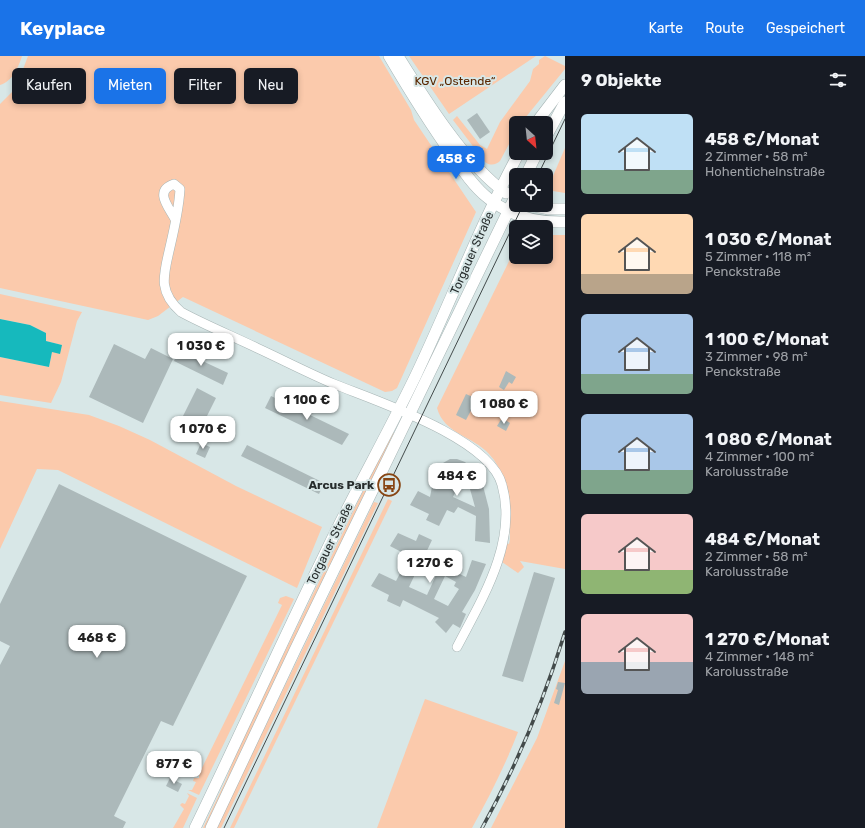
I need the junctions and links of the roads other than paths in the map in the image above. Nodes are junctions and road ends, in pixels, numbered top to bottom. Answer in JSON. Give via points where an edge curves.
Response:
{"nodes":[{"id":1,"x":389,"y":56,"type":"edge"},
{"id":2,"x":398,"y":56,"type":"edge"},
{"id":3,"x":565,"y":85,"type":"edge"},
{"id":4,"x":565,"y":102,"type":"edge"},
{"id":5,"x":541,"y":116,"type":"edge"},
{"id":6,"x":553,"y":124,"type":"edge"},
{"id":7,"x":515,"y":160,"type":"edge"},
{"id":8,"x":500,"y":189,"type":"junction"},
{"id":9,"x":509,"y":194,"type":"edge"},
{"id":10,"x":494,"y":202,"type":"junction"},
{"id":11,"x":553,"y":208,"type":"edge"},
{"id":12,"x":565,"y":209,"type":"edge"},
{"id":13,"x":508,"y":211,"type":"junction"},
{"id":14,"x":174,"y":219,"type":"dead end"},
{"id":15,"x":565,"y":222,"type":"edge"},
{"id":16,"x":399,"y":409,"type":"junction"},
{"id":17,"x":410,"y":414,"type":"junction"},
{"id":18,"x":457,"y":647,"type":"dead end"},
{"id":19,"x":195,"y":828,"type":"edge"},
{"id":20,"x":211,"y":828,"type":"edge"}],
"edges":[{"from":1,"to":10,"type":"main road","via":[[434,130],[459,165],[478,189]]},
{"from":2,"to":8,"type":"main road","via":[[460,146]]},
{"from":3,"to":5,"type":"main road"},
{"from":4,"to":6,"type":"main road"},
{"from":7,"to":8,"type":"main road","name":"Torgauer Straße"},
{"from":8,"to":9,"type":"main road"},
{"from":8,"to":10,"type":"main road","name":"Torgauer Straße"},
{"from":10,"to":13,"type":"main road"},
{"from":10,"to":16,"type":"main road","name":"Torgauer Straße"},
{"from":11,"to":12,"type":"main road"},
{"from":13,"to":15,"type":"main road","via":[[543,222]]},
{"from":13,"to":17,"type":"main road","name":"Torgauer Straße"},
{"from":14,"to":16,"type":"street","via":[[163,274],[165,289],[173,305],[189,316],[320,378]]},
{"from":16,"to":17,"type":"street"},
{"from":16,"to":19,"type":"main road","name":"Torgauer Straße","via":[[337,529]]},
{"from":17,"to":18,"type":"street","via":[[477,451],[497,472],[502,485],[505,520],[497,565]]},
{"from":17,"to":20,"type":"main road","name":"Torgauer Straße"}]}
